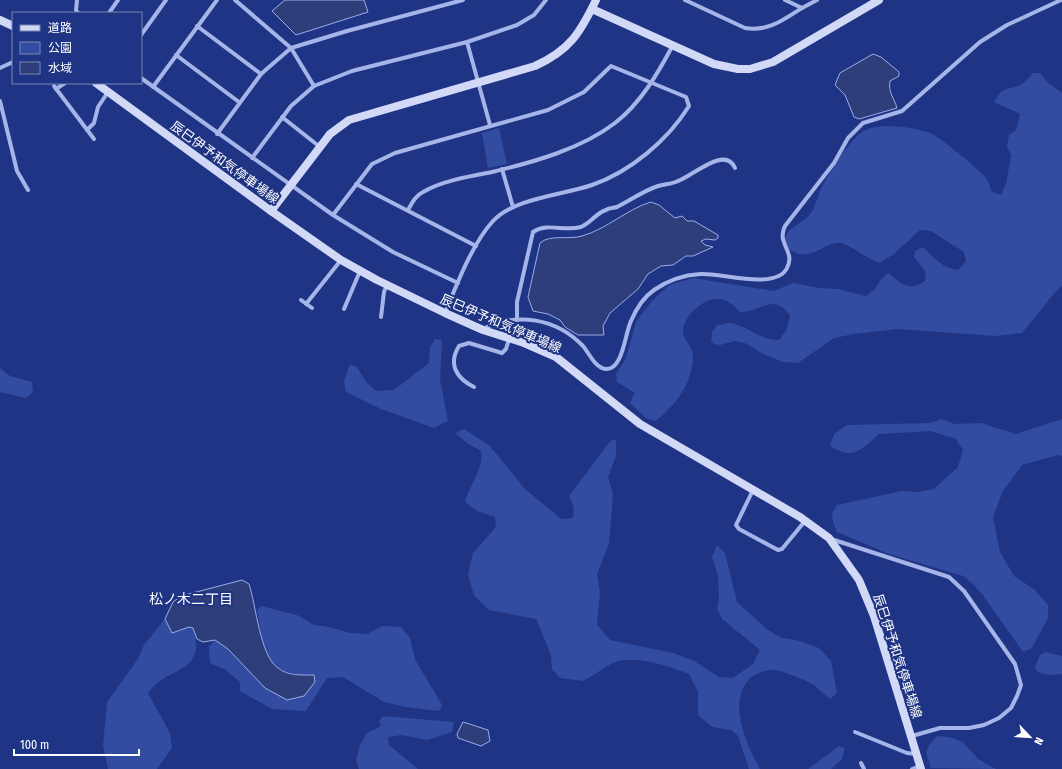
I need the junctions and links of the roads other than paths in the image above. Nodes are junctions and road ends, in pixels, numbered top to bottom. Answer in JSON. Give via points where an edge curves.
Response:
{"nodes":[{"id":1,"x":76,"y":0,"type":"edge"},
{"id":2,"x":118,"y":0,"type":"edge"},
{"id":3,"x":166,"y":0,"type":"edge"},
{"id":4,"x":217,"y":0,"type":"edge"},
{"id":5,"x":235,"y":0,"type":"edge"},
{"id":6,"x":463,"y":0,"type":"edge"},
{"id":7,"x":546,"y":0,"type":"edge"},
{"id":8,"x":596,"y":0,"type":"edge"},
{"id":9,"x":685,"y":0,"type":"edge"},
{"id":10,"x":785,"y":0,"type":"edge"},
{"id":11,"x":817,"y":0,"type":"edge"},
{"id":12,"x":879,"y":0,"type":"edge"},
{"id":13,"x":1061,"y":0,"type":"edge"},
{"id":14,"x":802,"y":8,"type":"junction"},
{"id":15,"x":592,"y":9,"type":"junction"},
{"id":16,"x":77,"y":12,"type":"edge"},
{"id":17,"x":110,"y":12,"type":"edge"},
{"id":18,"x":0,"y":20,"type":"edge"},
{"id":19,"x":12,"y":26,"type":"edge"},
{"id":20,"x":197,"y":26,"type":"junction"},
{"id":21,"x":142,"y":34,"type":"edge"},
{"id":22,"x":467,"y":42,"type":"junction"},
{"id":23,"x":673,"y":45,"type":"junction"},
{"id":24,"x":291,"y":48,"type":"junction"},
{"id":25,"x":176,"y":55,"type":"junction"},
{"id":26,"x":12,"y":62,"type":"edge"},
{"id":27,"x":0,"y":68,"type":"edge"},
{"id":28,"x":261,"y":74,"type":"junction"},
{"id":29,"x":142,"y":79,"type":"edge"},
{"id":30,"x":478,"y":82,"type":"junction"},
{"id":31,"x":651,"y":82,"type":"junction"},
{"id":32,"x":63,"y":84,"type":"edge"},
{"id":33,"x":103,"y":86,"type":"edge"},
{"id":34,"x":314,"y":86,"type":"junction"},
{"id":35,"x":153,"y":87,"type":"junction"},
{"id":36,"x":0,"y":101,"type":"edge"},
{"id":37,"x":239,"y":102,"type":"junction"},
{"id":38,"x":282,"y":118,"type":"junction"},
{"id":39,"x":490,"y":125,"type":"junction"},
{"id":40,"x":87,"y":130,"type":"junction"},
{"id":41,"x":218,"y":134,"type":"junction"},
{"id":42,"x":94,"y":139,"type":"dead end"},
{"id":43,"x":320,"y":147,"type":"junction"},
{"id":44,"x":252,"y":158,"type":"junction"},
{"id":45,"x":735,"y":168,"type":"dead end"},
{"id":46,"x":502,"y":170,"type":"junction"},
{"id":47,"x":356,"y":184,"type":"junction"},
{"id":48,"x":291,"y":185,"type":"junction"},
{"id":49,"x":28,"y":190,"type":"dead end"},
{"id":50,"x":513,"y":207,"type":"junction"},
{"id":51,"x":408,"y":210,"type":"junction"},
{"id":52,"x":271,"y":211,"type":"junction"},
{"id":53,"x":334,"y":215,"type":"junction"},
{"id":54,"x":476,"y":246,"type":"junction"},
{"id":55,"x":341,"y":260,"type":"junction"},
{"id":56,"x":360,"y":271,"type":"junction"},
{"id":57,"x":458,"y":283,"type":"junction"},
{"id":58,"x":387,"y":285,"type":"junction"},
{"id":59,"x":301,"y":300,"type":"dead end"},
{"id":60,"x":306,"y":304,"type":"junction"},
{"id":61,"x":312,"y":308,"type":"dead end"},
{"id":62,"x":344,"y":309,"type":"dead end"},
{"id":63,"x":445,"y":313,"type":"junction"},
{"id":64,"x":380,"y":317,"type":"dead end"},
{"id":65,"x":517,"y":320,"type":"junction"},
{"id":66,"x":483,"y":330,"type":"junction"},
{"id":67,"x":509,"y":338,"type":"junction"},
{"id":68,"x":474,"y":387,"type":"dead end"},
{"id":69,"x":753,"y":490,"type":"junction"},
{"id":70,"x":806,"y":521,"type":"junction"},
{"id":71,"x":829,"y":538,"type":"junction"},
{"id":72,"x":855,"y":732,"type":"dead end"},
{"id":73,"x":912,"y":736,"type":"junction"},
{"id":74,"x":917,"y":754,"type":"junction"},
{"id":75,"x":862,"y":763,"type":"dead end"},
{"id":76,"x":920,"y":768,"type":"edge"},
{"id":77,"x":864,"y":769,"type":"edge"},
{"id":78,"x":912,"y":769,"type":"edge"}],
"edges":[{"from":1,"to":16,"type":"street"},
{"from":2,"to":17,"type":"street"},
{"from":3,"to":21,"type":"street"},
{"from":4,"to":20,"type":"street"},
{"from":5,"to":24,"type":"street"},
{"from":6,"to":24,"type":"street"},
{"from":7,"to":22,"type":"street","via":[[527,20]]},
{"from":8,"to":15,"type":"main road"},
{"from":9,"to":14,"type":"street","via":[[745,28],[753,29],[771,26]]},
{"from":10,"to":14,"type":"street"},
{"from":11,"to":14,"type":"street"},
{"from":12,"to":23,"type":"main road","via":[[773,62],[750,69],[714,64]]},
{"from":13,"to":65,"type":"street","via":[[1007,25],[980,42],[902,111],[871,120],[855,130],[834,163],[782,231],[782,241],[788,250],[789,259],[787,270],[782,274],[753,279],[702,273],[687,275],[654,290],[637,309],[628,328],[619,361],[610,369],[598,366],[583,347],[562,329],[543,321]]},
{"from":15,"to":23,"type":"main road"},
{"from":15,"to":30,"type":"main road","via":[[577,37],[558,54],[535,66]]},
{"from":18,"to":19,"type":"main road"},
{"from":20,"to":25,"type":"street"},
{"from":20,"to":28,"type":"street"},
{"from":22,"to":30,"type":"street"},
{"from":22,"to":34,"type":"street","via":[[352,71]]},
{"from":23,"to":31,"type":"street"},
{"from":24,"to":28,"type":"street"},
{"from":24,"to":34,"type":"street"},
{"from":25,"to":35,"type":"street"},
{"from":25,"to":37,"type":"street"},
{"from":26,"to":27,"type":"street"},
{"from":28,"to":37,"type":"street"},
{"from":29,"to":35,"type":"street"},
{"from":30,"to":39,"type":"street"},
{"from":30,"to":43,"type":"main road","via":[[355,117],[330,134]]},
{"from":31,"to":39,"type":"street","via":[[611,66],[584,92],[548,110]]},
{"from":31,"to":46,"type":"street","via":[[638,100],[616,122],[597,134],[578,145]]},
{"from":31,"to":50,"type":"street","via":[[686,97],[689,106],[680,121],[659,144],[619,172],[593,185]]},
{"from":32,"to":40,"type":"street","via":[[55,88]]},
{"from":33,"to":40,"type":"street","via":[[94,123]]},
{"from":33,"to":52,"type":"main road","name":"辰巳伊予和気停車場線"},
{"from":34,"to":38,"type":"street","via":[[291,106]]},
{"from":35,"to":41,"type":"street"},
{"from":36,"to":49,"type":"street","via":[[17,171]]},
{"from":37,"to":41,"type":"street"},
{"from":38,"to":43,"type":"street"},
{"from":38,"to":44,"type":"street"},
{"from":39,"to":47,"type":"street","via":[[396,152],[372,164]]},
{"from":40,"to":42,"type":"street"},
{"from":41,"to":44,"type":"street"},
{"from":43,"to":48,"type":"main road"},
{"from":44,"to":48,"type":"street"},
{"from":45,"to":65,"type":"street","via":[[733,162],[727,159],[719,160],[686,178],[658,186],[616,208],[606,210],[580,227],[543,227],[534,232],[517,302]]},
{"from":46,"to":50,"type":"street"},
{"from":46,"to":51,"type":"street","via":[[423,192],[414,199]]},
{"from":47,"to":51,"type":"street"},
{"from":47,"to":53,"type":"street"},
{"from":48,"to":52,"type":"main road"},
{"from":48,"to":53,"type":"street"},
{"from":50,"to":54,"type":"street","via":[[493,221]]},
{"from":51,"to":54,"type":"street"},
{"from":52,"to":55,"type":"main road","name":"辰巳伊予和気停車場線"},
{"from":53,"to":57,"type":"street","via":[[393,252]]},
{"from":54,"to":57,"type":"street"},
{"from":55,"to":56,"type":"main road","name":"辰巳伊予和気停車場線"},
{"from":55,"to":60,"type":"street"},
{"from":56,"to":58,"type":"main road","name":"辰巳伊予和気停車場線"},
{"from":56,"to":62,"type":"street"},
{"from":57,"to":63,"type":"street"},
{"from":58,"to":63,"type":"main road","name":"辰巳伊予和気停車場線"},
{"from":58,"to":64,"type":"street"},
{"from":59,"to":60,"type":"street"},
{"from":60,"to":61,"type":"street"},
{"from":63,"to":66,"type":"main road","name":"辰巳伊予和気停車場線"},
{"from":65,"to":66,"type":"street","via":[[495,323]]},
{"from":66,"to":67,"type":"main road","name":"辰巳伊予和気停車場線"},
{"from":67,"to":68,"type":"street","via":[[502,354],[469,343],[459,346],[454,354],[455,368],[467,383]]},
{"from":67,"to":69,"type":"main road","name":"辰巳伊予和気停車場線","via":[[556,357],[640,424]]},
{"from":69,"to":70,"type":"main road","name":"辰巳伊予和気停車場線"},
{"from":69,"to":70,"type":"street","via":[[736,525],[739,529],[778,550],[782,549]]},
{"from":70,"to":71,"type":"main road","name":"辰巳伊予和気停車場線"},
{"from":71,"to":73,"type":"main road","name":"辰巳伊予和気停車場線","via":[[850,566],[869,603]]},
{"from":71,"to":73,"type":"street","via":[[949,577],[964,591],[1016,664],[1021,685],[1018,696],[1011,708],[999,718],[984,725],[940,728]]},
{"from":72,"to":74,"type":"street","via":[[907,753]]},
{"from":73,"to":74,"type":"main road","name":"辰巳伊予和気停車場線"},
{"from":74,"to":76,"type":"main road","name":"辰巳伊予和気停車場線"},
{"from":75,"to":77,"type":"street"},
{"from":76,"to":78,"type":"street"}]}
